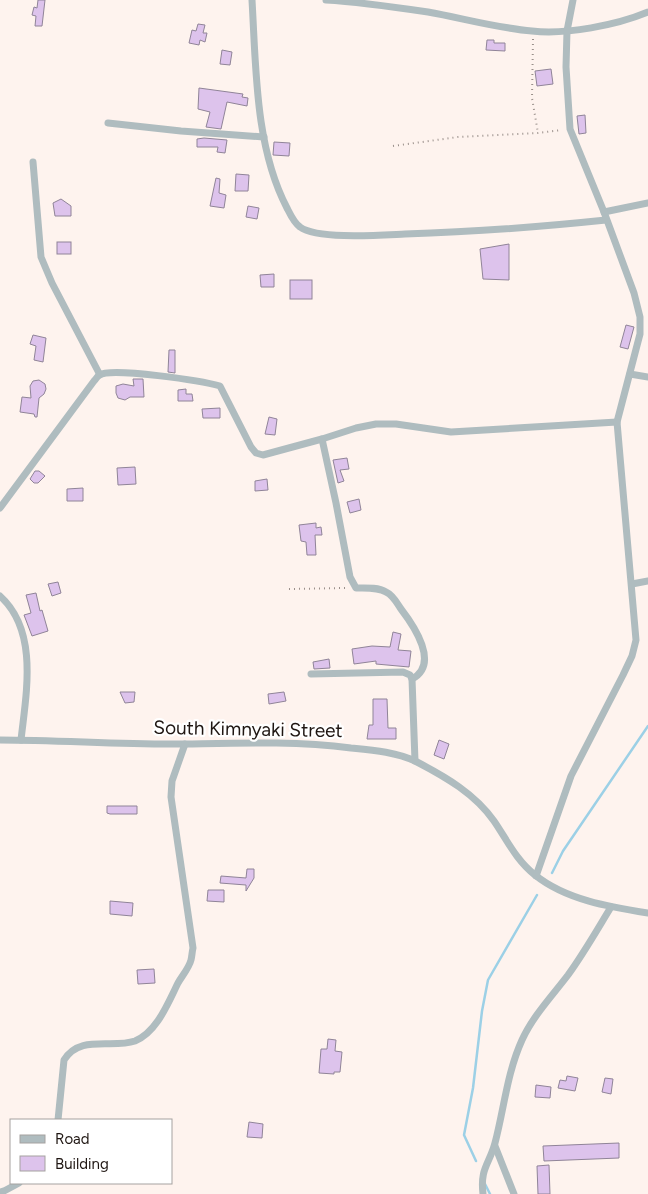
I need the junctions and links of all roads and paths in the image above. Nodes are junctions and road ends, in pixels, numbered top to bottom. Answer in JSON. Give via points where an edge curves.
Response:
{"nodes":[{"id":1,"x":252,"y":0,"type":"edge"},
{"id":2,"x":326,"y":0,"type":"edge"},
{"id":3,"x":573,"y":0,"type":"edge"},
{"id":4,"x":648,"y":12,"type":"edge"},
{"id":5,"x":533,"y":31,"type":"junction"},
{"id":6,"x":567,"y":31,"type":"junction"},
{"id":7,"x":108,"y":123,"type":"dead end"},
{"id":8,"x":570,"y":129,"type":"junction"},
{"id":9,"x":538,"y":133,"type":"junction"},
{"id":10,"x":264,"y":137,"type":"junction"},
{"id":11,"x":393,"y":146,"type":"dead end"},
{"id":12,"x":33,"y":162,"type":"dead end"},
{"id":13,"x":648,"y":203,"type":"edge"},
{"id":14,"x":604,"y":212,"type":"junction"},
{"id":15,"x":606,"y":220,"type":"junction"},
{"id":16,"x":630,"y":374,"type":"junction"},
{"id":17,"x":100,"y":375,"type":"junction"},
{"id":18,"x":648,"y":377,"type":"edge"},
{"id":19,"x":617,"y":422,"type":"junction"},
{"id":20,"x":322,"y":440,"type":"junction"},
{"id":21,"x":0,"y":508,"type":"edge"},
{"id":22,"x":648,"y":580,"type":"edge"},
{"id":23,"x":632,"y":584,"type":"junction"},
{"id":24,"x":356,"y":588,"type":"junction"},
{"id":25,"x":289,"y":589,"type":"dead end"},
{"id":26,"x":0,"y":596,"type":"edge"},
{"id":27,"x":311,"y":674,"type":"dead end"},
{"id":28,"x":412,"y":679,"type":"junction"},
{"id":29,"x":0,"y":740,"type":"edge"},
{"id":30,"x":21,"y":740,"type":"junction"},
{"id":31,"x":185,"y":744,"type":"junction"},
{"id":32,"x":415,"y":761,"type":"junction"},
{"id":33,"x":536,"y":876,"type":"junction"},
{"id":34,"x":610,"y":907,"type":"junction"},
{"id":35,"x":648,"y":913,"type":"edge"},
{"id":36,"x":58,"y":1119,"type":"edge"},
{"id":37,"x":495,"y":1146,"type":"junction"},
{"id":38,"x":17,"y":1184,"type":"edge"},
{"id":39,"x":0,"y":1192,"type":"edge"},
{"id":40,"x":482,"y":1194,"type":"edge"},
{"id":41,"x":514,"y":1194,"type":"edge"}],
"edges":[{"from":1,"to":10,"type":"street"},
{"from":2,"to":5,"type":"street","via":[[427,12]]},
{"from":3,"to":6,"type":"street"},
{"from":4,"to":6,"type":"street"},
{"from":5,"to":6,"type":"street"},
{"from":5,"to":9,"type":"path","via":[[532,98]]},
{"from":6,"to":8,"type":"street"},
{"from":7,"to":10,"type":"street"},
{"from":8,"to":9,"type":"path"},
{"from":8,"to":14,"type":"street"},
{"from":9,"to":11,"type":"path","via":[[458,137]]},
{"from":10,"to":15,"type":"street","via":[[272,169],[292,218],[300,227],[314,233],[356,236],[465,232]]},
{"from":12,"to":17,"type":"street","via":[[41,257]]},
{"from":13,"to":14,"type":"street"},
{"from":14,"to":15,"type":"street"},
{"from":15,"to":16,"type":"street","via":[[640,317],[640,334]]},
{"from":16,"to":18,"type":"street"},
{"from":16,"to":19,"type":"street"},
{"from":17,"to":20,"type":"street","via":[[153,376],[220,386],[256,453],[272,454]]},
{"from":17,"to":21,"type":"street"},
{"from":19,"to":20,"type":"street","via":[[451,432],[376,424]]},
{"from":19,"to":23,"type":"street"},
{"from":20,"to":24,"type":"street","via":[[350,577]]},
{"from":22,"to":23,"type":"street"},
{"from":23,"to":33,"type":"street","via":[[636,640],[632,656],[571,776]]},
{"from":24,"to":25,"type":"path"},
{"from":24,"to":28,"type":"street","via":[[387,592],[407,617],[424,654],[422,670]]},
{"from":26,"to":30,"type":"street","via":[[6,601],[23,634],[27,659]]},
{"from":27,"to":28,"type":"street","via":[[403,672]]},
{"from":28,"to":32,"type":"street"},
{"from":29,"to":30,"type":"street","name":"South Kimnyaki Street"},
{"from":30,"to":31,"type":"street","name":"South Kimnyaki Street"},
{"from":31,"to":32,"type":"street","name":"South Kimnyaki Street","via":[[311,743],[379,752]]},
{"from":31,"to":36,"type":"street","via":[[172,781],[171,797],[193,948],[191,960],[157,1022],[146,1034],[127,1043],[84,1044],[69,1053],[64,1060]]},
{"from":32,"to":33,"type":"street","name":"South Kimnyaki Street","via":[[448,778],[468,793],[494,821],[516,857]]},
{"from":33,"to":34,"type":"street","name":"South Kimnyaki Street","via":[[566,892]]},
{"from":34,"to":35,"type":"street","name":"South Kimnyaki Street"},
{"from":34,"to":37,"type":"street","via":[[568,974],[529,1026],[514,1060]]},
{"from":37,"to":40,"type":"street","via":[[482,1177]]},
{"from":37,"to":41,"type":"street"},
{"from":38,"to":39,"type":"street"}]}
